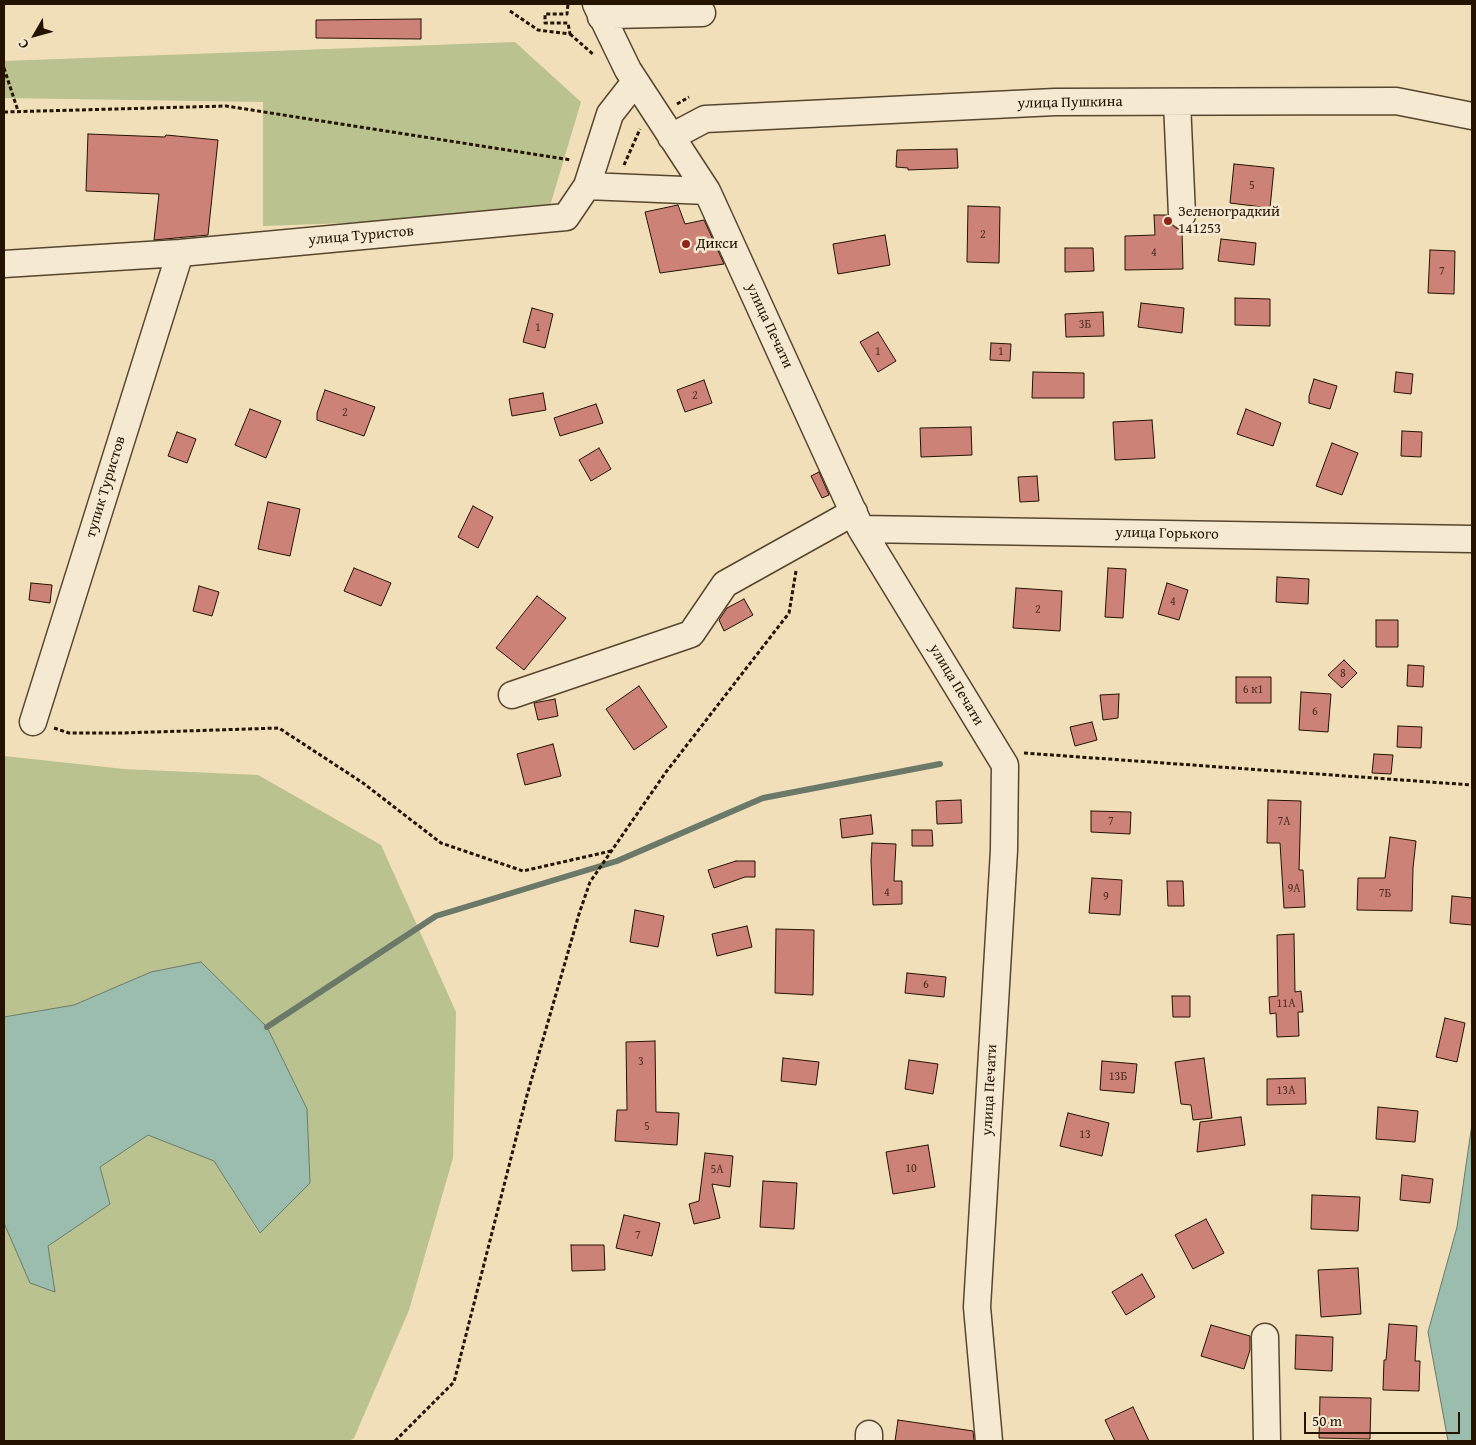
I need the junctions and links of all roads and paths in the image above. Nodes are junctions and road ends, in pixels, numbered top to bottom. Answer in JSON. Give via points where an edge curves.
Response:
{"nodes":[{"id":1,"x":568,"y":4,"type":"edge"},
{"id":2,"x":598,"y":11,"type":"edge"},
{"id":3,"x":510,"y":12,"type":"dead end"},
{"id":4,"x":702,"y":13,"type":"dead end"},
{"id":5,"x":4,"y":68,"type":"edge"},
{"id":6,"x":635,"y":82,"type":"junction"},
{"id":7,"x":689,"y":97,"type":"dead end"},
{"id":8,"x":1176,"y":102,"type":"junction"},
{"id":9,"x":18,"y":111,"type":"junction"},
{"id":10,"x":4,"y":112,"type":"edge"},
{"id":11,"x":1472,"y":116,"type":"edge"},
{"id":12,"x":664,"y":127,"type":"junction"},
{"id":13,"x":591,"y":175,"type":"junction"},
{"id":14,"x":707,"y":191,"type":"junction"},
{"id":15,"x":1182,"y":215,"type":"dead end"},
{"id":16,"x":180,"y":253,"type":"junction"},
{"id":17,"x":4,"y":264,"type":"edge"},
{"id":18,"x":858,"y":520,"type":"junction"},
{"id":19,"x":1472,"y":540,"type":"edge"},
{"id":20,"x":800,"y":542,"type":"junction"},
{"id":21,"x":512,"y":695,"type":"dead end"},
{"id":22,"x":33,"y":722,"type":"joint"},
{"id":23,"x":1020,"y":752,"type":"dead end"},
{"id":24,"x":1472,"y":785,"type":"edge"},
{"id":25,"x":611,"y":851,"type":"junction"},
{"id":26,"x":1265,"y":1336,"type":"dead end"},
{"id":27,"x":395,"y":1441,"type":"edge"},
{"id":28,"x":989,"y":1441,"type":"edge"},
{"id":29,"x":1267,"y":1441,"type":"edge"}],
"edges":[{"from":1,"to":3,"type":"path","via":[[567,14],[544,14],[545,23],[568,23],[570,34],[538,30]]},
{"from":2,"to":4,"type":"street","via":[[612,15]]},
{"from":2,"to":6,"type":"street","name":"улица Печати"},
{"from":5,"to":9,"type":"path"},
{"from":6,"to":12,"type":"street","name":"улица Печати"},
{"from":6,"to":13,"type":"street","name":"улица Туристов","via":[[610,114]]},
{"from":7,"to":12,"type":"path"},
{"from":8,"to":11,"type":"street","name":"улица Пушкина","via":[[1396,101]]},
{"from":8,"to":12,"type":"street","name":"улица Пушкина","via":[[1055,102],[705,119]]},
{"from":8,"to":15,"type":"street"},
{"from":9,"to":10,"type":"path"},
{"from":9,"to":13,"type":"path","via":[[226,106]]},
{"from":12,"to":13,"type":"path","via":[[642,124],[622,169]]},
{"from":12,"to":14,"type":"street","name":"улица Печати"},
{"from":13,"to":14,"type":"street"},
{"from":13,"to":16,"type":"street","name":"улица Туристов","via":[[566,217]]},
{"from":14,"to":18,"type":"street","name":"улица Печати"},
{"from":16,"to":17,"type":"street","name":"улица Туристов"},
{"from":16,"to":22,"type":"street","name":"тупик Туристов"},
{"from":18,"to":19,"type":"street","name":"улица Горького"},
{"from":18,"to":20,"type":"street"},
{"from":18,"to":28,"type":"street","name":"улица Печати","via":[[1005,765],[1004,850],[977,1307]]},
{"from":20,"to":21,"type":"street","via":[[724,584],[691,634]]},
{"from":20,"to":25,"type":"path","via":[[789,613],[666,772]]},
{"from":22,"to":25,"type":"path","via":[[69,733],[279,728],[363,784],[441,843],[523,871]]},
{"from":23,"to":24,"type":"path"},
{"from":25,"to":27,"type":"path","via":[[590,882],[579,914],[528,1095],[454,1382]]},
{"from":26,"to":29,"type":"street"}]}
